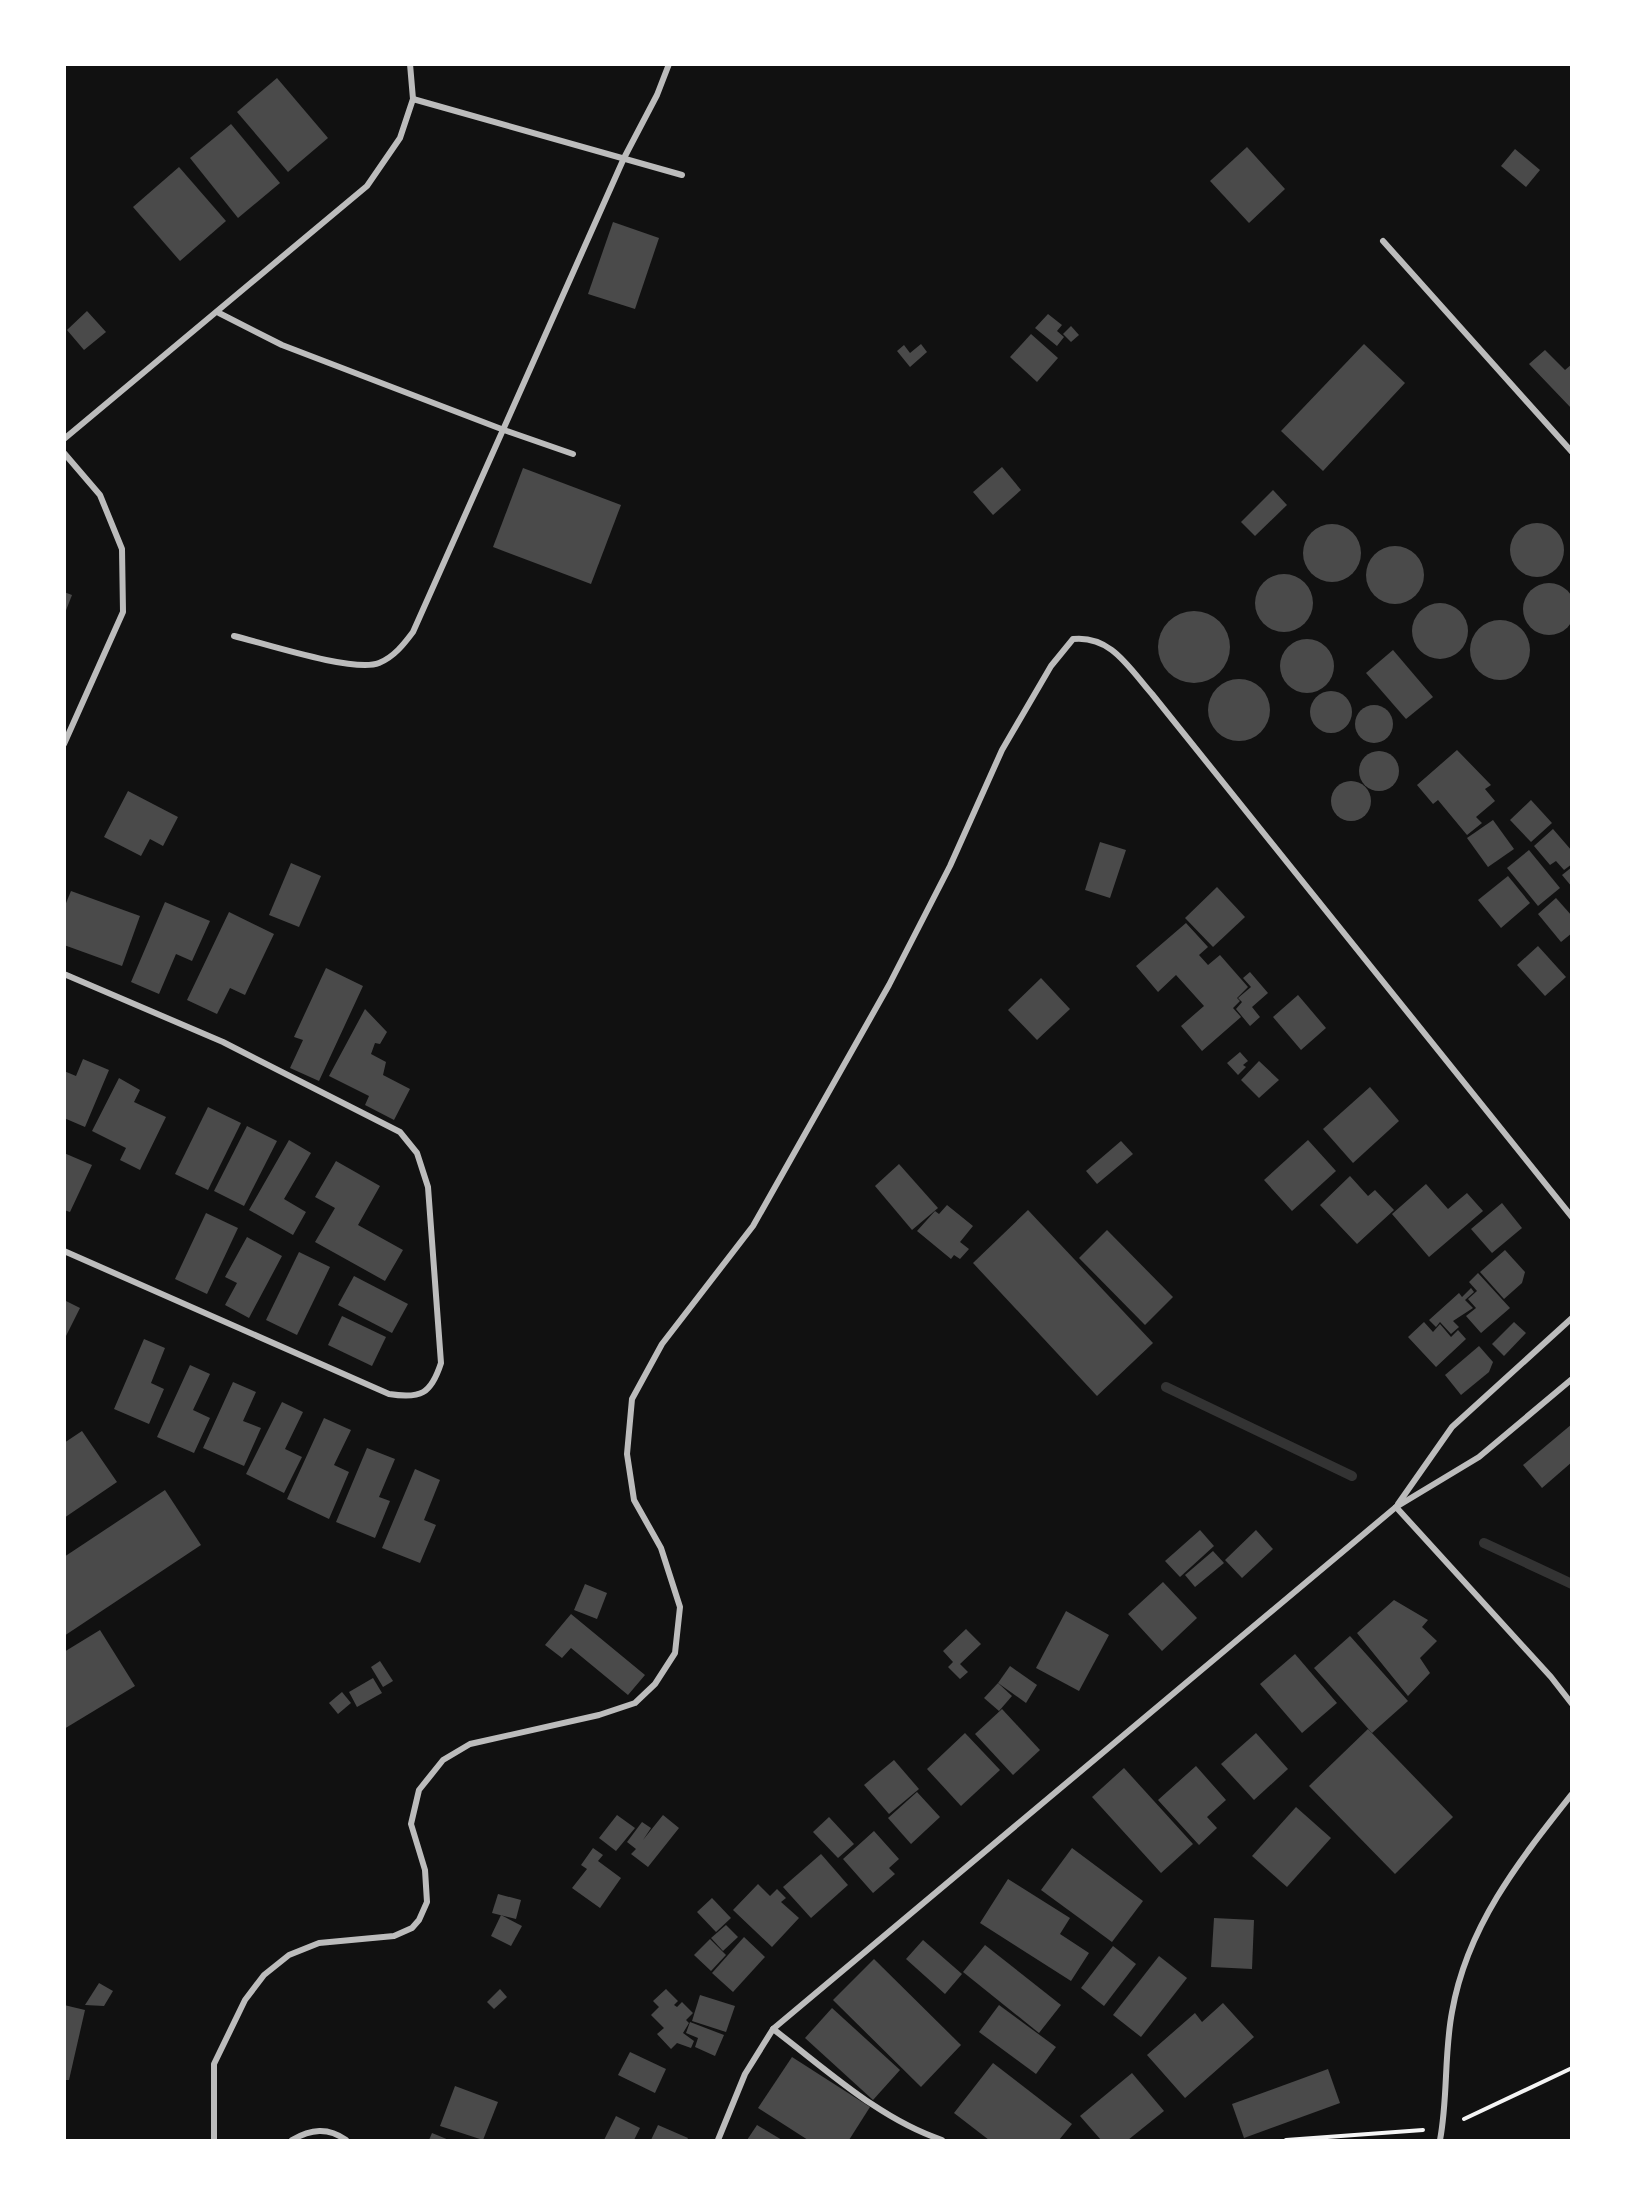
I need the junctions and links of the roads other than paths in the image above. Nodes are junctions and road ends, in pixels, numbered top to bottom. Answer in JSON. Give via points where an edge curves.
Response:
{"nodes":[{"id":1,"x":410,"y":64,"type":"edge"},
{"id":2,"x":669,"y":64,"type":"edge"},
{"id":3,"x":413,"y":99,"type":"junction"},
{"id":4,"x":624,"y":158,"type":"junction"},
{"id":5,"x":682,"y":176,"type":"dead end"},
{"id":6,"x":1383,"y":241,"type":"dead end"},
{"id":7,"x":219,"y":313,"type":"junction"},
{"id":8,"x":504,"y":430,"type":"junction"},
{"id":9,"x":64,"y":439,"type":"edge"},
{"id":10,"x":1572,"y":452,"type":"edge"},
{"id":11,"x":64,"y":453,"type":"edge"},
{"id":12,"x":573,"y":454,"type":"dead end"},
{"id":13,"x":234,"y":636,"type":"dead end"},
{"id":14,"x":64,"y":744,"type":"edge"},
{"id":15,"x":64,"y":974,"type":"edge"},
{"id":16,"x":1572,"y":1217,"type":"edge"},
{"id":17,"x":64,"y":1251,"type":"edge"},
{"id":18,"x":1572,"y":1318,"type":"edge"},
{"id":19,"x":1572,"y":1379,"type":"edge"},
{"id":20,"x":1396,"y":1507,"type":"junction"},
{"id":21,"x":1572,"y":1704,"type":"edge"},
{"id":22,"x":1572,"y":1794,"type":"edge"},
{"id":23,"x":773,"y":2029,"type":"junction"},
{"id":24,"x":214,"y":2140,"type":"edge"},
{"id":25,"x":292,"y":2140,"type":"edge"},
{"id":26,"x":346,"y":2140,"type":"edge"},
{"id":27,"x":718,"y":2140,"type":"edge"},
{"id":28,"x":942,"y":2140,"type":"edge"},
{"id":29,"x":1440,"y":2140,"type":"edge"}],
"edges":[{"from":1,"to":3,"type":"street"},
{"from":2,"to":4,"type":"street"},
{"from":3,"to":4,"type":"street"},
{"from":3,"to":7,"type":"street","via":[[400,138],[367,186]]},
{"from":4,"to":5,"type":"street"},
{"from":4,"to":8,"type":"street"},
{"from":6,"to":10,"type":"street"},
{"from":7,"to":8,"type":"street","via":[[282,345]]},
{"from":7,"to":9,"type":"street"},
{"from":8,"to":12,"type":"street"},
{"from":8,"to":13,"type":"street","via":[[413,632],[390,657],[377,664],[353,665]]},
{"from":11,"to":14,"type":"street","via":[[100,495],[122,549],[123,612]]},
{"from":15,"to":17,"type":"street","via":[[224,1042],[400,1132],[417,1153],[428,1187],[441,1363],[436,1379],[426,1391],[412,1397],[389,1394]]},
{"from":16,"to":24,"type":"street","via":[[1152,694],[1102,642],[1088,637],[1073,639],[1051,666],[1002,750],[950,866],[889,985],[753,1226],[662,1344],[632,1399],[627,1454],[634,1500],[661,1548],[680,1607],[675,1653],[655,1684],[635,1703],[470,1744],[443,1760],[419,1790],[411,1824],[425,1870],[427,1902],[419,1920],[394,1936],[319,1943],[289,1955],[264,1975],[245,2000],[214,2064]]},
{"from":18,"to":20,"type":"street","via":[[1452,1427]]},
{"from":19,"to":20,"type":"street","via":[[1479,1457]]},
{"from":20,"to":21,"type":"street"},
{"from":20,"to":23,"type":"street"},
{"from":22,"to":29,"type":"street","via":[[1518,1861],[1487,1910],[1465,1960],[1451,2013]]},
{"from":23,"to":27,"type":"street","via":[[745,2074]]},
{"from":23,"to":28,"type":"street","via":[[913,2130]]},
{"from":25,"to":26,"type":"street","via":[[308,2131],[335,2133]]}]}
